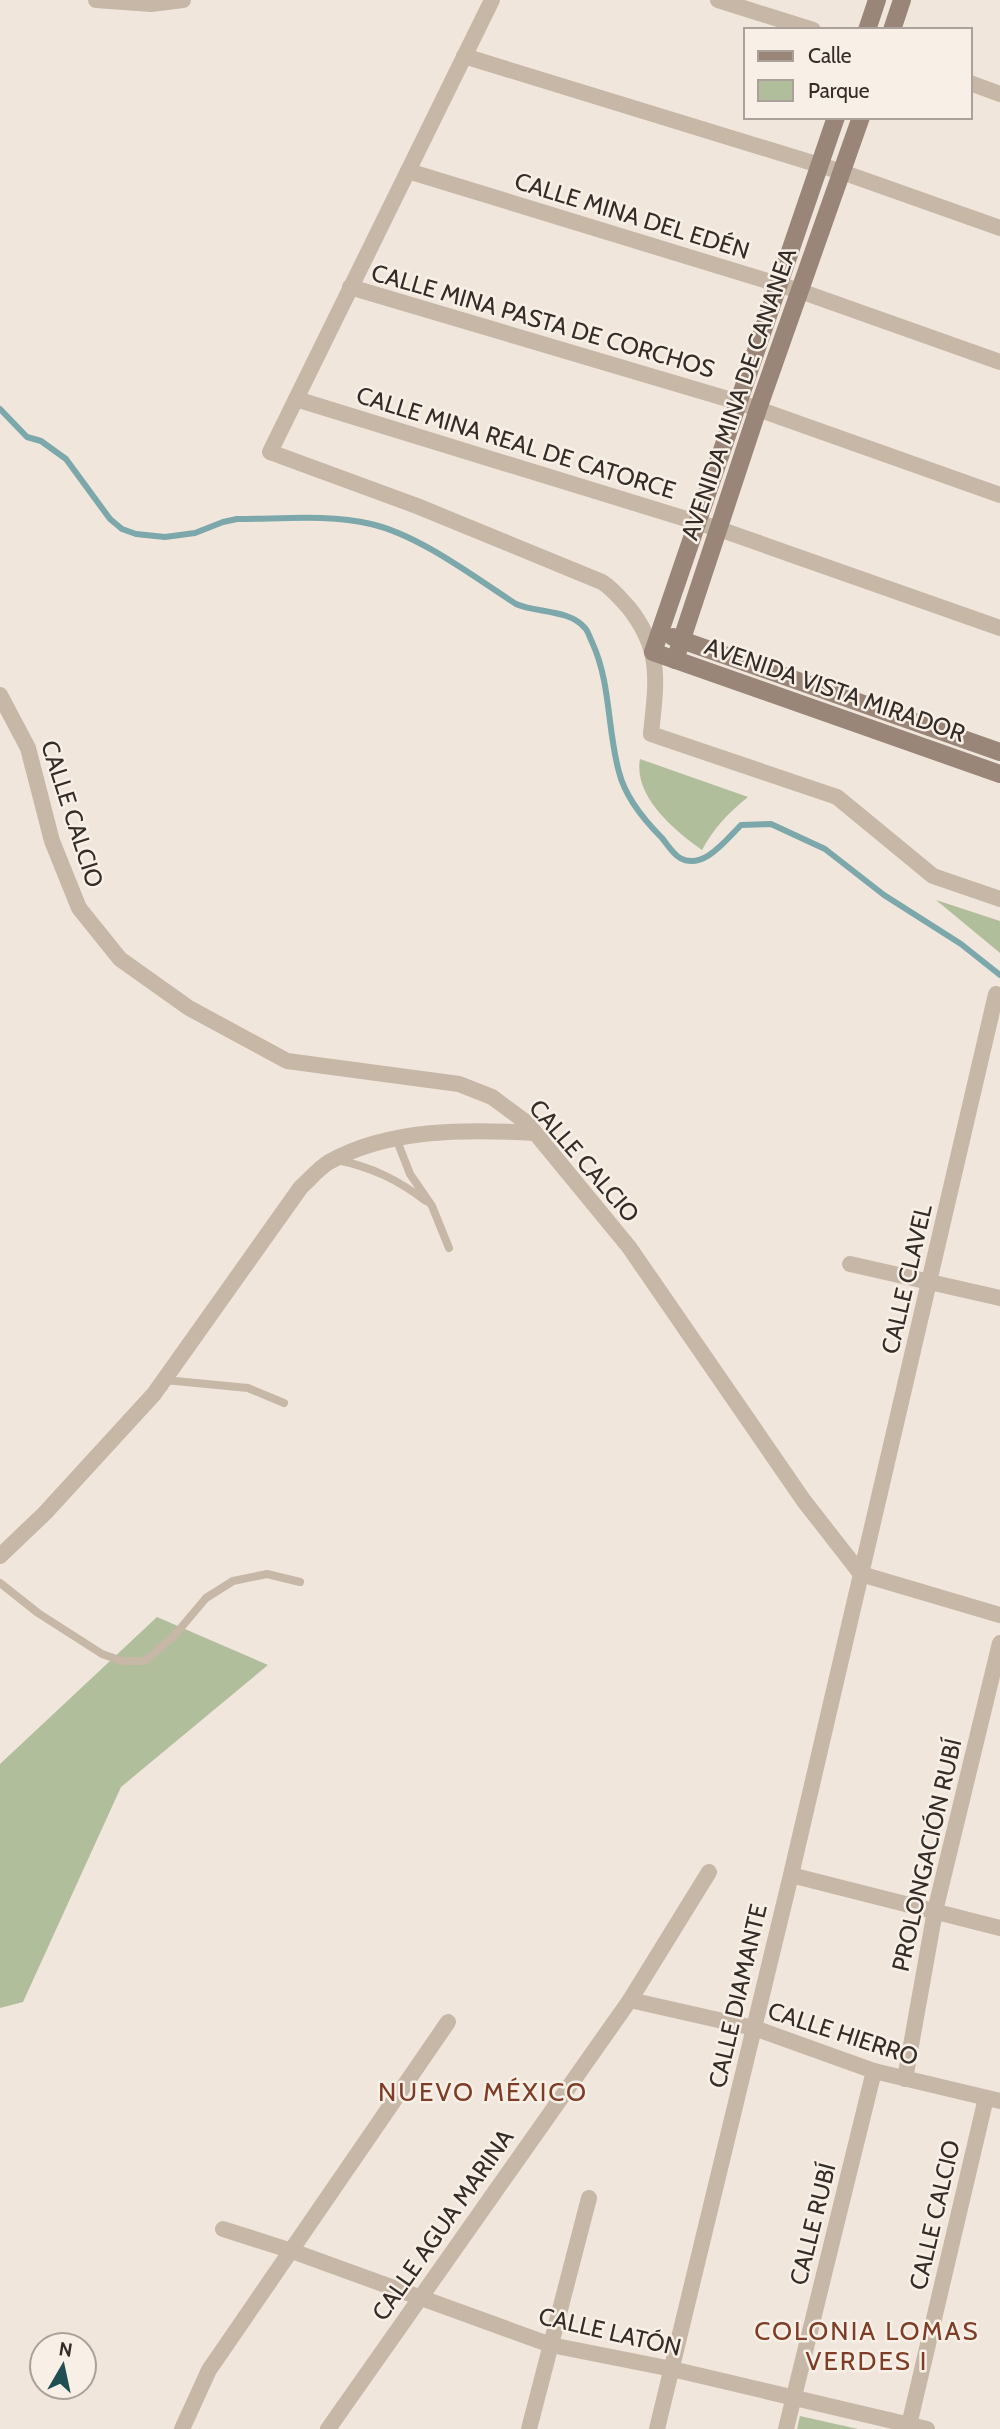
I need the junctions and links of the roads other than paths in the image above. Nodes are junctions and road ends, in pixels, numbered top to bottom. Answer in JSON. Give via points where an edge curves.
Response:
{"nodes":[{"id":1,"x":96,"y":0,"type":"edge"},
{"id":2,"x":183,"y":0,"type":"edge"},
{"id":3,"x":492,"y":0,"type":"edge"},
{"id":4,"x":718,"y":0,"type":"edge"},
{"id":5,"x":877,"y":0,"type":"edge"},
{"id":6,"x":901,"y":0,"type":"edge"},
{"id":7,"x":807,"y":28,"type":"edge"},
{"id":8,"x":868,"y":28,"type":"edge"},
{"id":9,"x":893,"y":28,"type":"edge"},
{"id":10,"x":464,"y":56,"type":"junction"},
{"id":11,"x":972,"y":84,"type":"edge"},
{"id":12,"x":1000,"y":94,"type":"edge"},
{"id":13,"x":835,"y":119,"type":"edge"},
{"id":14,"x":860,"y":119,"type":"edge"},
{"id":15,"x":819,"y":166,"type":"junction"},
{"id":16,"x":408,"y":171,"type":"junction"},
{"id":17,"x":842,"y":173,"type":"junction"},
{"id":18,"x":1000,"y":228,"type":"edge"},
{"id":19,"x":778,"y":284,"type":"junction"},
{"id":20,"x":350,"y":288,"type":"junction"},
{"id":21,"x":800,"y":291,"type":"junction"},
{"id":22,"x":1000,"y":362,"type":"edge"},
{"id":23,"x":296,"y":398,"type":"junction"},
{"id":24,"x":738,"y":402,"type":"junction"},
{"id":25,"x":758,"y":409,"type":"junction"},
{"id":26,"x":1000,"y":495,"type":"edge"},
{"id":27,"x":698,"y":522,"type":"junction"},
{"id":28,"x":719,"y":529,"type":"junction"},
{"id":29,"x":641,"y":624,"type":"junction"},
{"id":30,"x":1000,"y":628,"type":"edge"},
{"id":31,"x":660,"y":632,"type":"junction"},
{"id":32,"x":682,"y":641,"type":"junction"},
{"id":33,"x":653,"y":652,"type":"junction"},
{"id":34,"x":675,"y":660,"type":"junction"},
{"id":35,"x":656,"y":683,"type":"junction"},
{"id":36,"x":0,"y":695,"type":"edge"},
{"id":37,"x":923,"y":725,"type":"junction"},
{"id":38,"x":916,"y":745,"type":"junction"},
{"id":39,"x":1000,"y":752,"type":"edge"},
{"id":40,"x":1000,"y":774,"type":"edge"},
{"id":41,"x":1000,"y":899,"type":"edge"},
{"id":42,"x":996,"y":994,"type":"dead end"},
{"id":43,"x":535,"y":1133,"type":"junction"},
{"id":44,"x":396,"y":1138,"type":"junction"},
{"id":45,"x":334,"y":1160,"type":"junction"},
{"id":46,"x":432,"y":1206,"type":"junction"},
{"id":47,"x":450,"y":1248,"type":"dead end"},
{"id":48,"x":850,"y":1264,"type":"dead end"},
{"id":49,"x":929,"y":1284,"type":"junction"},
{"id":50,"x":1000,"y":1298,"type":"edge"},
{"id":51,"x":164,"y":1380,"type":"junction"},
{"id":52,"x":284,"y":1403,"type":"dead end"},
{"id":53,"x":0,"y":1556,"type":"edge"},
{"id":54,"x":861,"y":1574,"type":"junction"},
{"id":55,"x":300,"y":1582,"type":"dead end"},
{"id":56,"x":0,"y":1583,"type":"edge"},
{"id":57,"x":1000,"y":1615,"type":"edge"},
{"id":58,"x":1000,"y":1643,"type":"edge"},
{"id":59,"x":709,"y":1872,"type":"dead end"},
{"id":60,"x":791,"y":1875,"type":"junction"},
{"id":61,"x":934,"y":1911,"type":"junction"},
{"id":62,"x":1000,"y":1928,"type":"edge"},
{"id":63,"x":630,"y":2000,"type":"junction"},
{"id":64,"x":448,"y":2022,"type":"dead end"},
{"id":65,"x":754,"y":2028,"type":"junction"},
{"id":66,"x":874,"y":2071,"type":"junction"},
{"id":67,"x":905,"y":2079,"type":"junction"},
{"id":68,"x":993,"y":2100,"type":"edge"},
{"id":69,"x":589,"y":2198,"type":"dead end"},
{"id":70,"x":223,"y":2229,"type":"dead end"},
{"id":71,"x":292,"y":2251,"type":"junction"},
{"id":72,"x":419,"y":2298,"type":"junction"},
{"id":73,"x":551,"y":2345,"type":"junction"},
{"id":74,"x":672,"y":2369,"type":"junction"},
{"id":75,"x":794,"y":2397,"type":"junction"},
{"id":76,"x":909,"y":2425,"type":"junction"},
{"id":77,"x":182,"y":2429,"type":"edge"},
{"id":78,"x":328,"y":2429,"type":"edge"},
{"id":79,"x":528,"y":2429,"type":"edge"},
{"id":80,"x":657,"y":2429,"type":"edge"},
{"id":81,"x":786,"y":2429,"type":"edge"},
{"id":82,"x":927,"y":2429,"type":"edge"}],
"edges":[{"from":1,"to":2,"type":"street","via":[[151,4]]},
{"from":3,"to":10,"type":"street"},
{"from":4,"to":7,"type":"street"},
{"from":5,"to":8,"type":"street"},
{"from":6,"to":9,"type":"street"},
{"from":10,"to":15,"type":"street"},
{"from":10,"to":16,"type":"street"},
{"from":11,"to":12,"type":"street"},
{"from":13,"to":15,"type":"street","name":"AVENIDA MINA DE CANANEA"},
{"from":14,"to":17,"type":"street","name":"AVENIDA MINA DE CANANEA"},
{"from":15,"to":17,"type":"street"},
{"from":15,"to":19,"type":"street","name":"AVENIDA MINA DE CANANEA"},
{"from":16,"to":19,"type":"street","name":"CALLE MINA DEL EDÉN"},
{"from":16,"to":20,"type":"street"},
{"from":17,"to":18,"type":"street"},
{"from":17,"to":21,"type":"street","name":"AVENIDA MINA DE CANANEA"},
{"from":19,"to":21,"type":"street","name":"CALLE MINA DEL EDÉN"},
{"from":19,"to":24,"type":"street","name":"AVENIDA MINA DE CANANEA"},
{"from":20,"to":23,"type":"street"},
{"from":20,"to":24,"type":"street","name":"CALLE MINA PASTA DE CORCHOS"},
{"from":21,"to":22,"type":"street","name":"CALLE MINA DEL EDÉN"},
{"from":21,"to":25,"type":"street","name":"AVENIDA MINA DE CANANEA"},
{"from":23,"to":27,"type":"street","name":"CALLE MINA REAL DE CATORCE"},
{"from":23,"to":29,"type":"street","via":[[270,452],[601,582],[614,589]]},
{"from":24,"to":25,"type":"street","name":"CALLE MINA PASTA DE CORCHOS"},
{"from":24,"to":27,"type":"street","name":"AVENIDA MINA DE CANANEA"},
{"from":25,"to":26,"type":"street","name":"CALLE MINA PASTA DE CORCHOS"},
{"from":25,"to":28,"type":"street","name":"AVENIDA MINA DE CANANEA"},
{"from":27,"to":28,"type":"street","name":"CALLE MINA REAL DE CATORCE"},
{"from":27,"to":31,"type":"street","name":"AVENIDA MINA DE CANANEA"},
{"from":28,"to":30,"type":"street","name":"CALLE MINA REAL DE CATORCE"},
{"from":28,"to":32,"type":"street","name":"AVENIDA MINA DE CANANEA"},
{"from":29,"to":31,"type":"street"},
{"from":29,"to":33,"type":"street"},
{"from":31,"to":32,"type":"street","name":"AVENIDA VISTA MIRADOR"},
{"from":31,"to":33,"type":"street","name":"AVENIDA MINA DE CANANEA"},
{"from":32,"to":34,"type":"street","name":"AVENIDA MINA DE CANANEA"},
{"from":32,"to":37,"type":"street","name":"AVENIDA VISTA MIRADOR"},
{"from":33,"to":34,"type":"street","name":"AVENIDA VISTA MIRADOR"},
{"from":33,"to":35,"type":"street","name":"AVENIDA MINA DE CANANEA"},
{"from":34,"to":35,"type":"street","name":"AVENIDA MINA DE CANANEA"},
{"from":34,"to":38,"type":"street","name":"AVENIDA VISTA MIRADOR"},
{"from":35,"to":41,"type":"street","name":"AVENIDA MINA DE CANANEA","via":[[651,734],[837,797],[933,876]]},
{"from":36,"to":43,"type":"street","name":"CALLE CALCIO","via":[[28,748],[52,841],[79,908],[120,959],[189,1008],[287,1061],[459,1084],[492,1097]]},
{"from":37,"to":38,"type":"street"},
{"from":37,"to":39,"type":"street","name":"AVENIDA VISTA MIRADOR"},
{"from":38,"to":40,"type":"street","name":"AVENIDA VISTA MIRADOR"},
{"from":42,"to":49,"type":"street","name":"CALLE CLAVEL"},
{"from":43,"to":44,"type":"street","via":[[454,1132]]},
{"from":43,"to":54,"type":"street","name":"CALLE CALCIO","via":[[629,1247],[804,1501]]},
{"from":44,"to":45,"type":"street"},
{"from":44,"to":46,"type":"lane","via":[[410,1174]]},
{"from":45,"to":46,"type":"lane","via":[[386,1175]]},
{"from":45,"to":51,"type":"street","via":[[302,1187]]},
{"from":46,"to":47,"type":"lane"},
{"from":48,"to":49,"type":"street"},
{"from":49,"to":50,"type":"street"},
{"from":49,"to":54,"type":"street","name":"CALLE CLAVEL"},
{"from":51,"to":52,"type":"lane","via":[[248,1388]]},
{"from":51,"to":53,"type":"street","via":[[45,1513]]},
{"from":54,"to":57,"type":"street"},
{"from":54,"to":60,"type":"street","name":"CALLE DIAMANTE"},
{"from":55,"to":56,"type":"lane","via":[[267,1574],[233,1581],[206,1598],[145,1661],[122,1661],[102,1654]]},
{"from":58,"to":61,"type":"street","name":"PROLONGACIÓN RUBÍ"},
{"from":59,"to":63,"type":"street","name":"CALLE AGUA MARINA"},
{"from":60,"to":61,"type":"street"},
{"from":60,"to":65,"type":"street","name":"CALLE DIAMANTE"},
{"from":61,"to":62,"type":"street"},
{"from":61,"to":67,"type":"street","name":"PROLONGACIÓN RUBÍ"},
{"from":63,"to":65,"type":"street","name":"CALLE HIERRO"},
{"from":63,"to":72,"type":"street","name":"CALLE AGUA MARINA"},
{"from":64,"to":71,"type":"street"},
{"from":65,"to":66,"type":"street","name":"CALLE HIERRO"},
{"from":65,"to":74,"type":"street","name":"CALLE DIAMANTE"},
{"from":66,"to":67,"type":"street","name":"CALLE HIERRO"},
{"from":66,"to":75,"type":"street","name":"CALLE RUBÍ"},
{"from":67,"to":68,"type":"street","name":"CALLE HIERRO"},
{"from":68,"to":76,"type":"street","name":"CALLE CALCIO"},
{"from":69,"to":73,"type":"street"},
{"from":70,"to":71,"type":"street","name":"CALLE LATÓN"},
{"from":71,"to":72,"type":"street","name":"CALLE LATÓN"},
{"from":71,"to":77,"type":"street","via":[[209,2370]]},
{"from":72,"to":73,"type":"street","name":"CALLE LATÓN"},
{"from":72,"to":78,"type":"street","name":"CALLE AGUA MARINA"},
{"from":73,"to":74,"type":"street","name":"CALLE LATÓN"},
{"from":73,"to":79,"type":"street"},
{"from":74,"to":75,"type":"street","name":"CALLE LATÓN"},
{"from":74,"to":80,"type":"street","name":"CALLE DIAMANTE"},
{"from":75,"to":76,"type":"street","name":"CALLE LATÓN"},
{"from":75,"to":81,"type":"street","name":"CALLE RUBÍ"},
{"from":76,"to":82,"type":"street","name":"CALLE LATÓN"}]}
